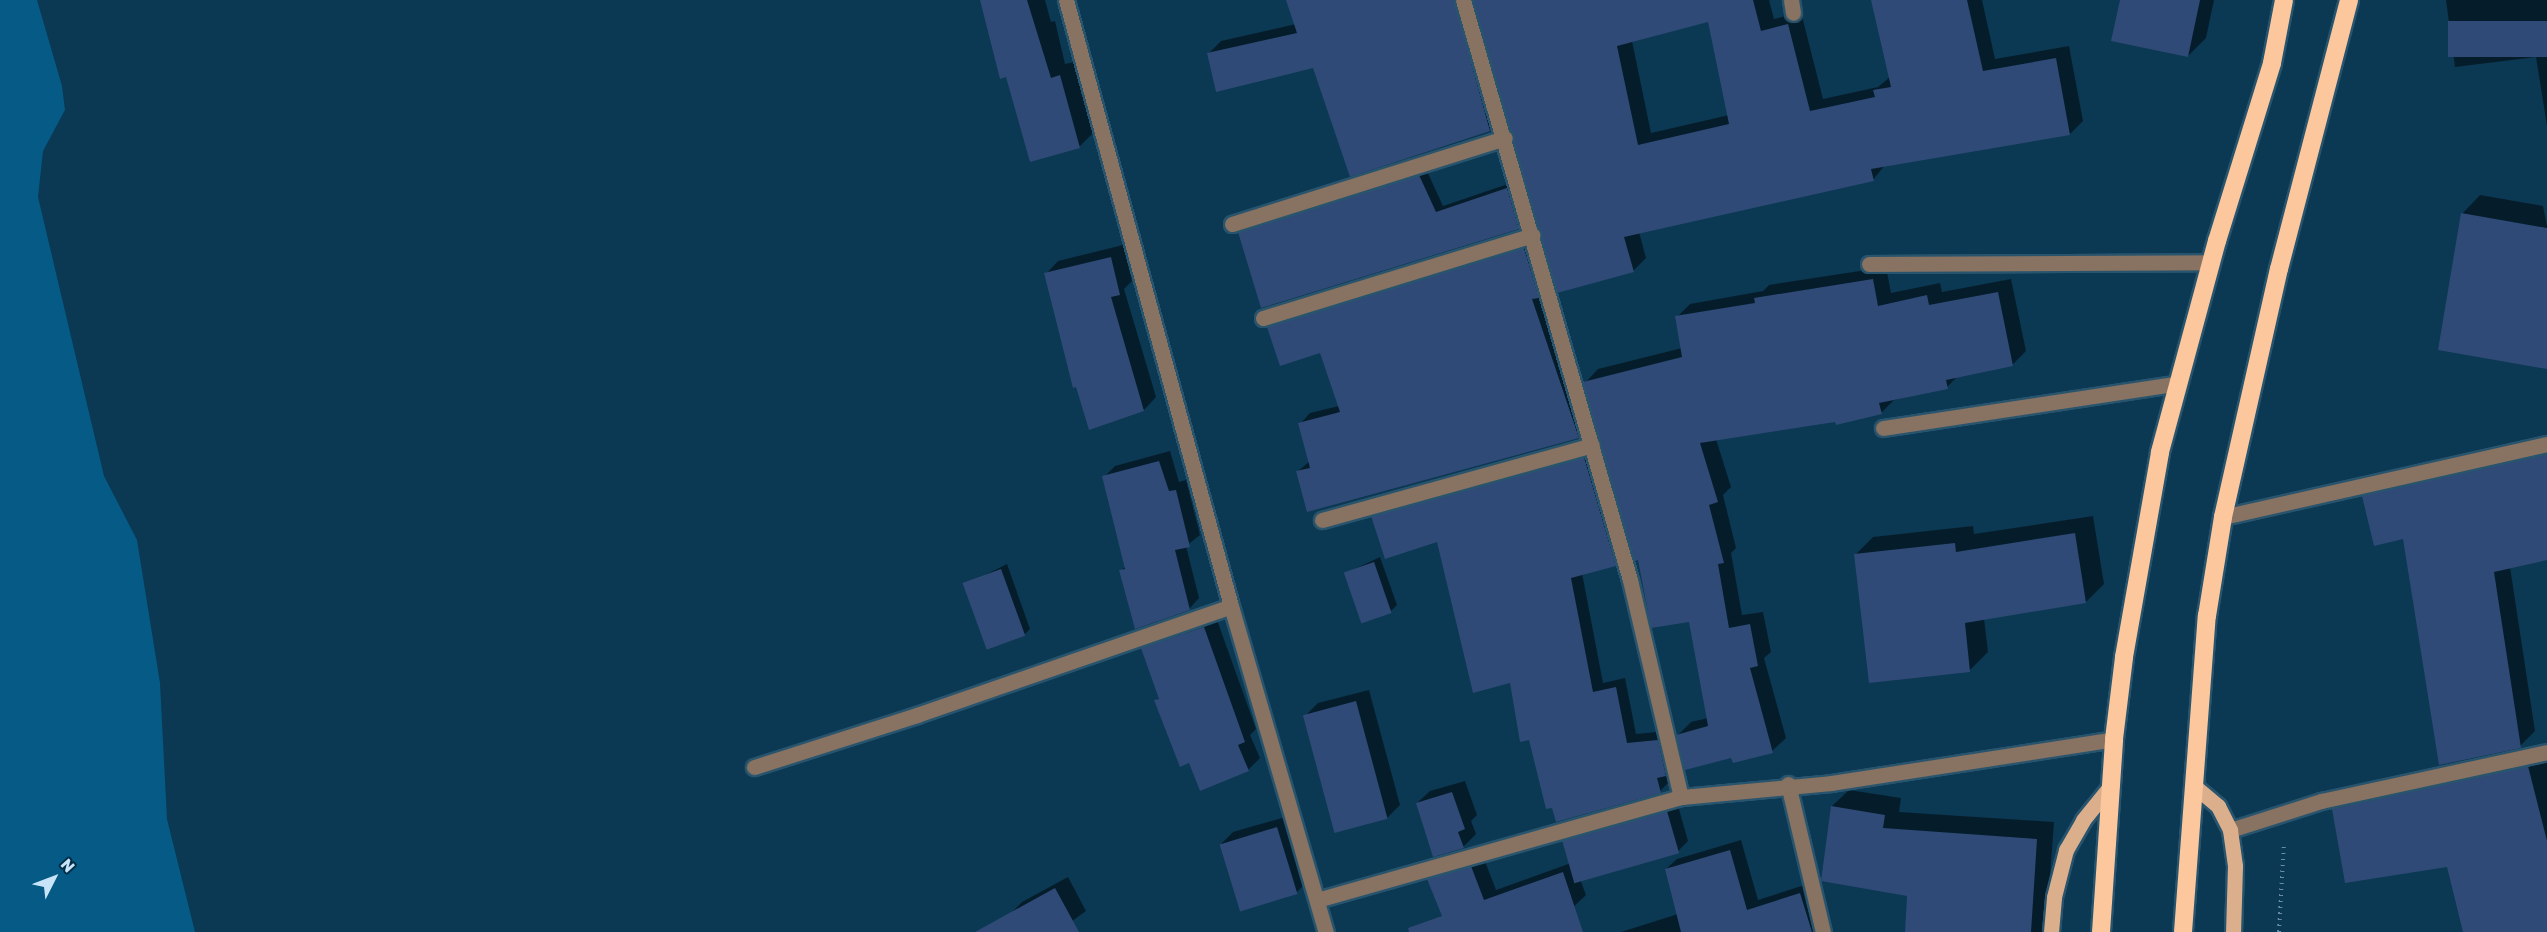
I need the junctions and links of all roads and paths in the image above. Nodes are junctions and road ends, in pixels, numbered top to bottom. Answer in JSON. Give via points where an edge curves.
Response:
{"nodes":[{"id":1,"x":1066,"y":0,"type":"edge"},
{"id":2,"x":1463,"y":0,"type":"edge"},
{"id":3,"x":2284,"y":0,"type":"edge"},
{"id":4,"x":2349,"y":0,"type":"edge"},
{"id":5,"x":1505,"y":138,"type":"junction"},
{"id":6,"x":1232,"y":224,"type":"dead end"},
{"id":7,"x":1533,"y":236,"type":"junction"},
{"id":8,"x":2211,"y":262,"type":"junction"},
{"id":9,"x":1869,"y":264,"type":"dead end"},
{"id":10,"x":1263,"y":318,"type":"dead end"},
{"id":11,"x":2179,"y":383,"type":"junction"},
{"id":12,"x":1883,"y":428,"type":"dead end"},
{"id":13,"x":2547,"y":444,"type":"edge"},
{"id":14,"x":1592,"y":445,"type":"junction"},
{"id":15,"x":2223,"y":517,"type":"junction"},
{"id":16,"x":1322,"y":520,"type":"dead end"},
{"id":17,"x":1231,"y":606,"type":"junction"},
{"id":18,"x":2114,"y":739,"type":"junction"},
{"id":19,"x":2547,"y":752,"type":"edge"},
{"id":20,"x":754,"y":767,"type":"dead end"},
{"id":21,"x":1788,"y":784,"type":"junction"},
{"id":22,"x":2112,"y":784,"type":"junction"},
{"id":23,"x":2193,"y":784,"type":"junction"},
{"id":24,"x":1681,"y":797,"type":"junction"},
{"id":25,"x":2286,"y":811,"type":"junction"},
{"id":26,"x":2230,"y":830,"type":"junction"},
{"id":27,"x":1317,"y":900,"type":"junction"},
{"id":28,"x":1326,"y":932,"type":"edge"},
{"id":29,"x":1823,"y":932,"type":"edge"},
{"id":30,"x":2051,"y":932,"type":"edge"},
{"id":31,"x":2101,"y":932,"type":"edge"},
{"id":32,"x":2183,"y":932,"type":"edge"},
{"id":33,"x":2234,"y":932,"type":"edge"},
{"id":34,"x":2279,"y":932,"type":"edge"}],
"edges":[{"from":1,"to":17,"type":"street"},
{"from":2,"to":5,"type":"street"},
{"from":3,"to":8,"type":"highway","via":[[2272,63]]},
{"from":4,"to":15,"type":"highway","via":[[2276,280]]},
{"from":5,"to":6,"type":"street"},
{"from":5,"to":7,"type":"street"},
{"from":7,"to":10,"type":"street"},
{"from":7,"to":14,"type":"street"},
{"from":8,"to":9,"type":"street"},
{"from":8,"to":11,"type":"highway"},
{"from":11,"to":12,"type":"street"},
{"from":11,"to":18,"type":"highway","via":[[2158,463],[2124,657]]},
{"from":13,"to":15,"type":"street"},
{"from":14,"to":16,"type":"street"},
{"from":14,"to":24,"type":"street","via":[[1647,648]]},
{"from":15,"to":23,"type":"highway","via":[[2207,616]]},
{"from":17,"to":20,"type":"street","via":[[918,715]]},
{"from":17,"to":27,"type":"street"},
{"from":18,"to":21,"type":"street","via":[[1831,783]]},
{"from":18,"to":22,"type":"highway"},
{"from":19,"to":25,"type":"street"},
{"from":21,"to":24,"type":"street"},
{"from":21,"to":29,"type":"street"},
{"from":22,"to":30,"type":"main road","via":[[2083,820],[2066,850],[2054,897]]},
{"from":22,"to":31,"type":"highway"},
{"from":23,"to":26,"type":"main road","via":[[2218,806]]},
{"from":23,"to":32,"type":"highway"},
{"from":24,"to":27,"type":"street"},
{"from":25,"to":26,"type":"street"},
{"from":25,"to":34,"type":"path"},
{"from":26,"to":33,"type":"main road","via":[[2235,866]]},
{"from":27,"to":28,"type":"street"}]}
